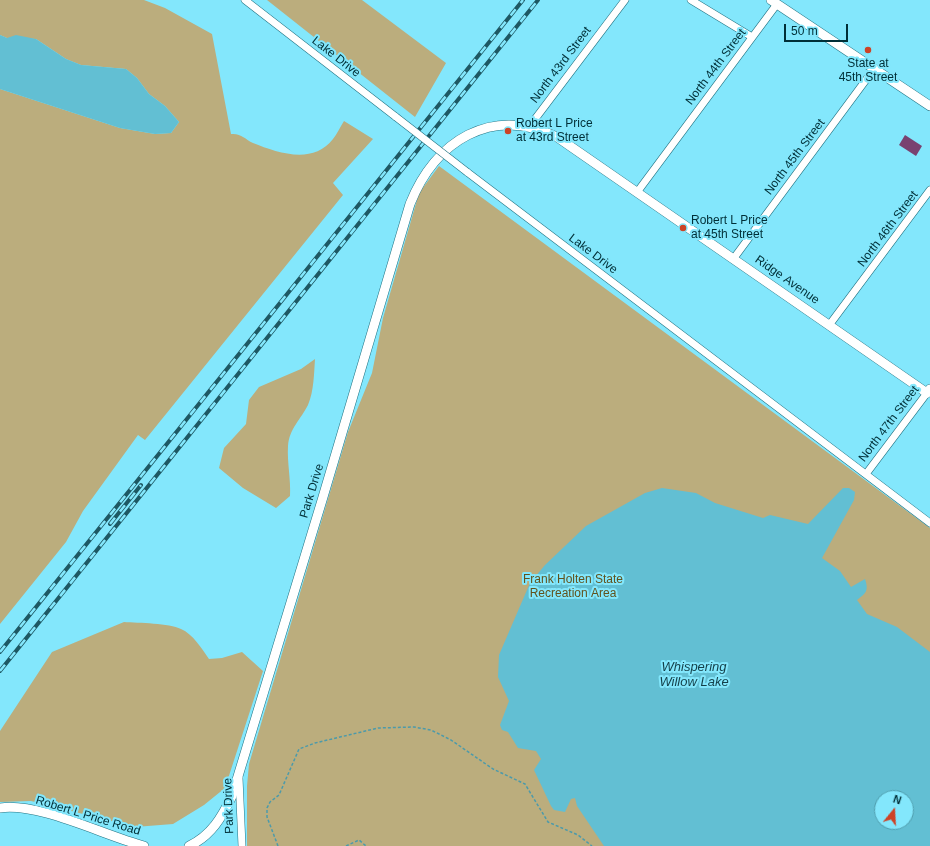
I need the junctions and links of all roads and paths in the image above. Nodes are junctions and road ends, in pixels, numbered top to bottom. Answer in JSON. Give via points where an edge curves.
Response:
{"nodes":[{"id":1,"x":245,"y":0,"type":"edge"},
{"id":2,"x":625,"y":0,"type":"edge"},
{"id":3,"x":691,"y":0,"type":"edge"},
{"id":4,"x":774,"y":2,"type":"edge"},
{"id":5,"x":752,"y":36,"type":"junction"},
{"id":6,"x":874,"y":69,"type":"junction"},
{"id":7,"x":930,"y":106,"type":"edge"},
{"id":8,"x":529,"y":127,"type":"junction"},
{"id":9,"x":930,"y":190,"type":"edge"},
{"id":10,"x":638,"y":191,"type":"junction"},
{"id":11,"x":734,"y":258,"type":"junction"},
{"id":12,"x":830,"y":324,"type":"junction"},
{"id":13,"x":929,"y":391,"type":"edge"},
{"id":14,"x":866,"y":474,"type":"junction"},
{"id":15,"x":930,"y":523,"type":"edge"},
{"id":16,"x":239,"y":775,"type":"junction"},
{"id":17,"x":0,"y":808,"type":"edge"},
{"id":18,"x":144,"y":846,"type":"edge"},
{"id":19,"x":189,"y":846,"type":"edge"},
{"id":20,"x":242,"y":846,"type":"edge"},
{"id":21,"x":278,"y":846,"type":"edge"},
{"id":22,"x":346,"y":846,"type":"edge"},
{"id":23,"x":366,"y":846,"type":"edge"},
{"id":24,"x":592,"y":846,"type":"edge"}],
"edges":[{"from":1,"to":14,"type":"street","name":"Lake Drive","bridge":true,"via":[[467,172]]},
{"from":2,"to":8,"type":"street","name":"North 43rd Street"},
{"from":3,"to":5,"type":"street"},
{"from":4,"to":5,"type":"street","name":"North 44th Street"},
{"from":4,"to":6,"type":"street"},
{"from":5,"to":10,"type":"street","name":"North 44th Street"},
{"from":6,"to":7,"type":"street"},
{"from":6,"to":11,"type":"street","name":"North 45th Street"},
{"from":8,"to":10,"type":"street","name":"Ridge Avenue","via":[[546,132],[570,145]]},
{"from":8,"to":16,"type":"street","name":"Park Drive","via":[[506,126],[482,130],[462,138],[443,152],[424,174],[415,191]]},
{"from":9,"to":12,"type":"street","name":"North 46th Street"},
{"from":10,"to":11,"type":"street","name":"Ridge Avenue"},
{"from":11,"to":12,"type":"street","name":"Ridge Avenue"},
{"from":12,"to":13,"type":"street","name":"Ridge Avenue"},
{"from":13,"to":14,"type":"street","name":"North 47th Street"},
{"from":14,"to":15,"type":"street","name":"Lake Drive"},
{"from":16,"to":19,"type":"street","via":[[232,796],[218,821],[207,835]]},
{"from":16,"to":20,"type":"street","name":"Park Drive"},
{"from":17,"to":18,"type":"street","name":"Robert L Price Road","via":[[25,809],[49,814]]},
{"from":21,"to":24,"type":"path","via":[[268,821],[267,808],[279,795],[300,748],[378,728],[408,727],[422,728],[445,736],[493,769],[524,784],[548,822],[578,835]]},
{"from":22,"to":23,"type":"path","via":[[357,840]]}]}
